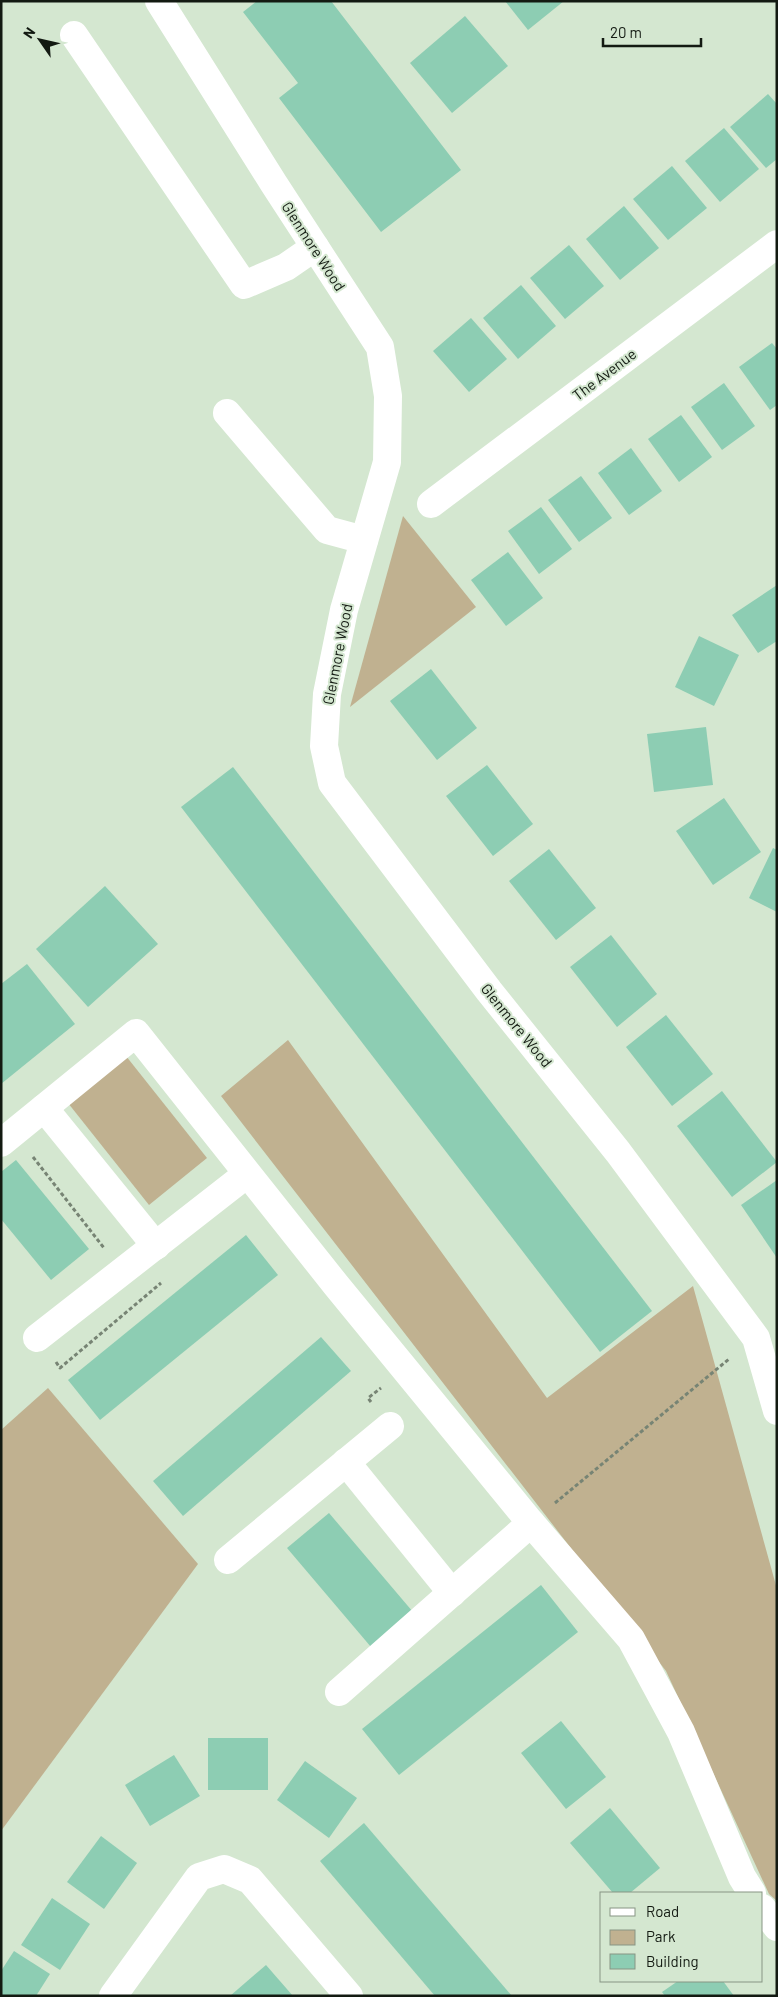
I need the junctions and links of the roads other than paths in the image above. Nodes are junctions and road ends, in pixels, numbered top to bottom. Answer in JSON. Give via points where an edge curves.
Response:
{"nodes":[{"id":1,"x":159,"y":1,"type":"edge"},
{"id":2,"x":74,"y":35,"type":"dead end"},
{"id":3,"x":777,"y":244,"type":"edge"},
{"id":4,"x":315,"y":246,"type":"junction"},
{"id":5,"x":227,"y":413,"type":"dead end"},
{"id":6,"x":431,"y":504,"type":"dead end"},
{"id":7,"x":364,"y":540,"type":"junction"},
{"id":8,"x":44,"y":1108,"type":"junction"},
{"id":9,"x":7,"y":1138,"type":"edge"},
{"id":10,"x":247,"y":1174,"type":"junction"},
{"id":11,"x":156,"y":1246,"type":"junction"},
{"id":12,"x":37,"y":1338,"type":"road end"},
{"id":13,"x":777,"y":1411,"type":"edge"},
{"id":14,"x":390,"y":1426,"type":"road end"},
{"id":15,"x":346,"y":1462,"type":"junction"},
{"id":16,"x":531,"y":1523,"type":"junction"},
{"id":17,"x":228,"y":1560,"type":"dead end"},
{"id":18,"x":452,"y":1592,"type":"junction"},
{"id":19,"x":339,"y":1692,"type":"dead end"},
{"id":20,"x":751,"y":1892,"type":"edge"},
{"id":21,"x":763,"y":1909,"type":"edge"},
{"id":22,"x":777,"y":1927,"type":"edge"},
{"id":23,"x":113,"y":1996,"type":"edge"},
{"id":24,"x":350,"y":1996,"type":"edge"}],
"edges":[{"from":1,"to":4,"type":"street","name":"Glenmore Wood"},
{"from":2,"to":4,"type":"street","via":[[244,285],[286,267]]},
{"from":3,"to":6,"type":"street","name":"The Avenue"},
{"from":4,"to":7,"type":"street","name":"Glenmore Wood","via":[[380,347],[388,396],[387,462]]},
{"from":5,"to":7,"type":"street","via":[[327,530]]},
{"from":7,"to":13,"type":"street","name":"Glenmore Wood","via":[[344,610],[327,694],[324,746],[332,783],[489,991],[618,1152],[756,1338]]},
{"from":8,"to":9,"type":"street"},
{"from":8,"to":10,"type":"street","via":[[136,1033]]},
{"from":8,"to":11,"type":"street"},
{"from":10,"to":11,"type":"street"},
{"from":10,"to":16,"type":"street"},
{"from":11,"to":12,"type":"street"},
{"from":14,"to":15,"type":"street"},
{"from":15,"to":17,"type":"street"},
{"from":15,"to":18,"type":"street"},
{"from":16,"to":18,"type":"street"},
{"from":16,"to":20,"type":"street","via":[[631,1638],[681,1732],[742,1877]]},
{"from":18,"to":19,"type":"street"},
{"from":21,"to":22,"type":"street"},
{"from":23,"to":24,"type":"street","via":[[199,1877],[224,1869],[250,1880]]}]}
